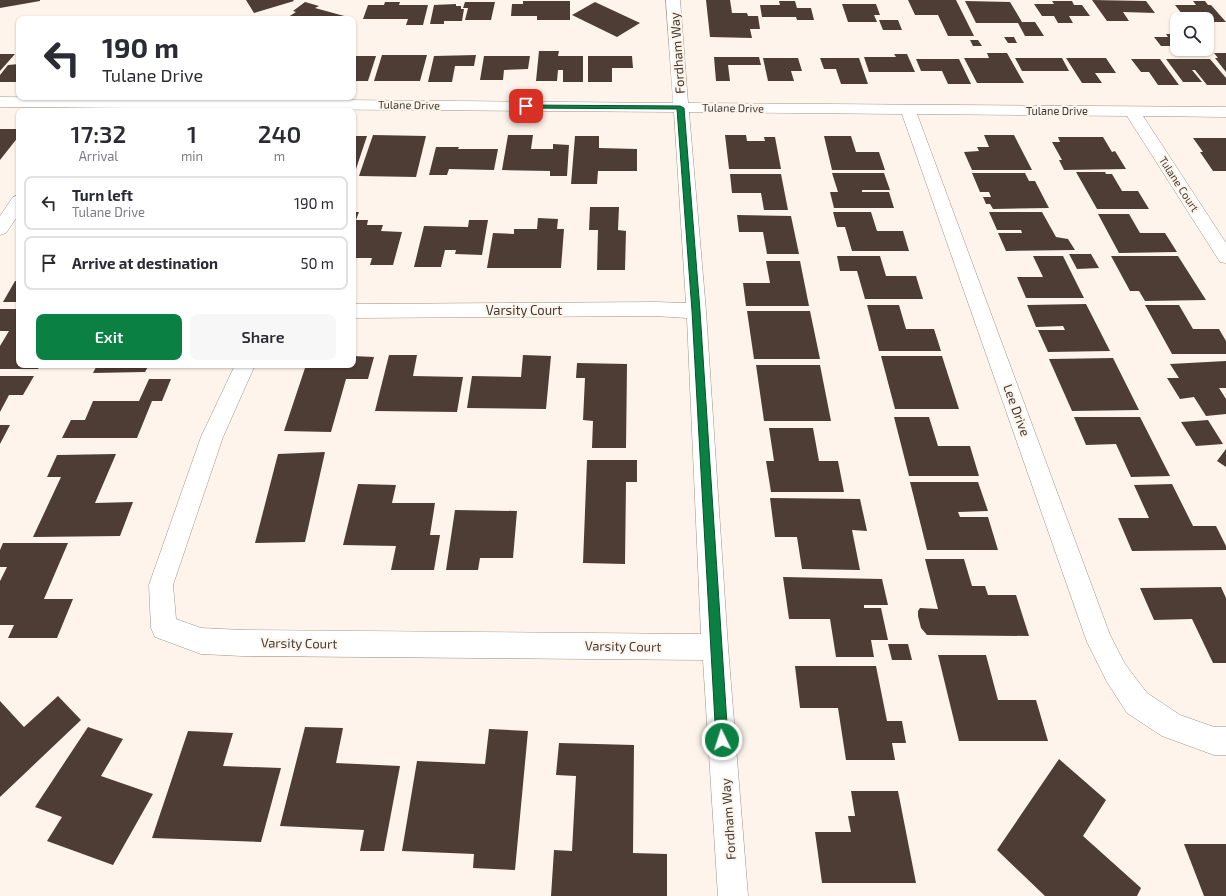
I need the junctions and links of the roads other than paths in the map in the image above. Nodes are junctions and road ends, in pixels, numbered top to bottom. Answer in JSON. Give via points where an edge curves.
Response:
{"nodes":[{"id":1,"x":673,"y":0,"type":"edge"},
{"id":2,"x":0,"y":102,"type":"edge"},
{"id":3,"x":84,"y":106,"type":"edge"},
{"id":4,"x":680,"y":108,"type":"junction"},
{"id":5,"x":908,"y":110,"type":"junction"},
{"id":6,"x":1132,"y":111,"type":"junction"},
{"id":7,"x":1226,"y":112,"type":"edge"},
{"id":8,"x":16,"y":205,"type":"edge"},
{"id":9,"x":0,"y":229,"type":"edge"},
{"id":10,"x":1226,"y":257,"type":"edge"},
{"id":11,"x":356,"y":311,"type":"edge"},
{"id":12,"x":696,"y":311,"type":"junction"},
{"id":13,"x":244,"y":368,"type":"edge"},
{"id":14,"x":715,"y":647,"type":"junction"},
{"id":15,"x":1226,"y":741,"type":"edge"},
{"id":16,"x":733,"y":896,"type":"edge"}],
"edges":[{"from":1,"to":4,"type":"street","name":"Fordham Way"},
{"from":2,"to":3,"type":"street","name":"Tulane Drive"},
{"from":3,"to":4,"type":"street","name":"Tulane Drive"},
{"from":4,"to":5,"type":"street","name":"Tulane Drive"},
{"from":4,"to":12,"type":"street","name":"Fordham Way"},
{"from":5,"to":6,"type":"street","name":"Tulane Drive"},
{"from":5,"to":15,"type":"street","name":"Lee Drive","via":[[1100,642],[1116,674],[1137,703],[1172,726],[1214,741]]},
{"from":6,"to":7,"type":"street","name":"Tulane Drive"},
{"from":6,"to":10,"type":"street","name":"Tulane Court"},
{"from":8,"to":9,"type":"street"},
{"from":11,"to":12,"type":"street","name":"Varsity Court"},
{"from":12,"to":14,"type":"street","name":"Fordham Way"},
{"from":13,"to":14,"type":"street","name":"Varsity Court","via":[[212,437],[161,585],[164,628],[201,641]]},
{"from":14,"to":16,"type":"street","name":"Fordham Way"}]}
